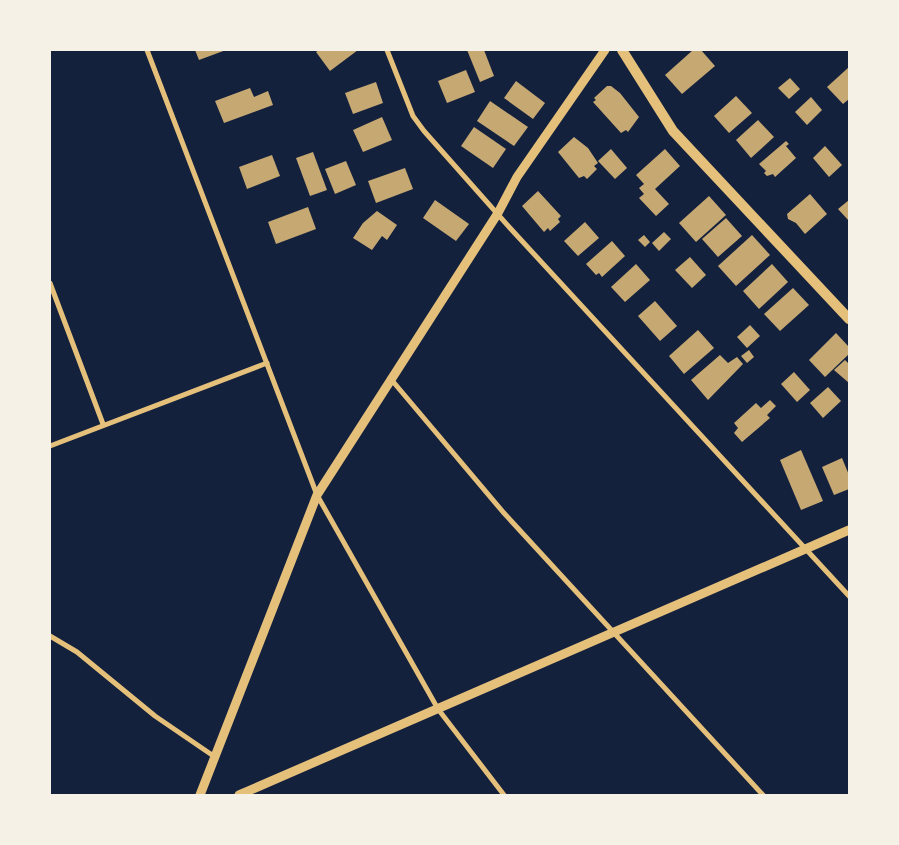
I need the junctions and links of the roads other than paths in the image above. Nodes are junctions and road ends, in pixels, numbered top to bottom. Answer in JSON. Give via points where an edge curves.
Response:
{"nodes":[{"id":1,"x":147,"y":50,"type":"edge"},
{"id":2,"x":387,"y":50,"type":"edge"},
{"id":3,"x":605,"y":50,"type":"edge"},
{"id":4,"x":622,"y":50,"type":"edge"},
{"id":5,"x":498,"y":213,"type":"junction"},
{"id":6,"x":50,"y":283,"type":"edge"},
{"id":7,"x":849,"y":319,"type":"edge"},
{"id":8,"x":267,"y":363,"type":"junction"},
{"id":9,"x":390,"y":378,"type":"junction"},
{"id":10,"x":103,"y":424,"type":"junction"},
{"id":11,"x":50,"y":446,"type":"edge"},
{"id":12,"x":317,"y":495,"type":"junction"},
{"id":13,"x":849,"y":530,"type":"edge"},
{"id":14,"x":806,"y":549,"type":"junction"},
{"id":15,"x":849,"y":596,"type":"edge"},
{"id":16,"x":613,"y":633,"type":"junction"},
{"id":17,"x":50,"y":636,"type":"edge"},
{"id":18,"x":438,"y":708,"type":"junction"},
{"id":19,"x":215,"y":758,"type":"junction"},
{"id":20,"x":501,"y":794,"type":"edge"},
{"id":21,"x":200,"y":795,"type":"edge"},
{"id":22,"x":239,"y":795,"type":"edge"},
{"id":23,"x":762,"y":795,"type":"edge"}],
"edges":[{"from":1,"to":8,"type":"street"},
{"from":2,"to":5,"type":"street","via":[[413,116]]},
{"from":3,"to":5,"type":"street","via":[[518,176]]},
{"from":4,"to":7,"type":"main road","via":[[673,130]]},
{"from":5,"to":9,"type":"street"},
{"from":5,"to":14,"type":"street"},
{"from":6,"to":10,"type":"street"},
{"from":8,"to":10,"type":"street"},
{"from":8,"to":12,"type":"street"},
{"from":9,"to":12,"type":"street"},
{"from":9,"to":16,"type":"street"},
{"from":10,"to":11,"type":"street"},
{"from":12,"to":18,"type":"street"},
{"from":12,"to":19,"type":"street"},
{"from":13,"to":14,"type":"street"},
{"from":14,"to":15,"type":"street"},
{"from":14,"to":16,"type":"street"},
{"from":16,"to":18,"type":"street"},
{"from":16,"to":23,"type":"street"},
{"from":17,"to":19,"type":"street","via":[[77,652],[155,716]]},
{"from":18,"to":20,"type":"street"},
{"from":18,"to":22,"type":"street"},
{"from":19,"to":21,"type":"street"}]}
